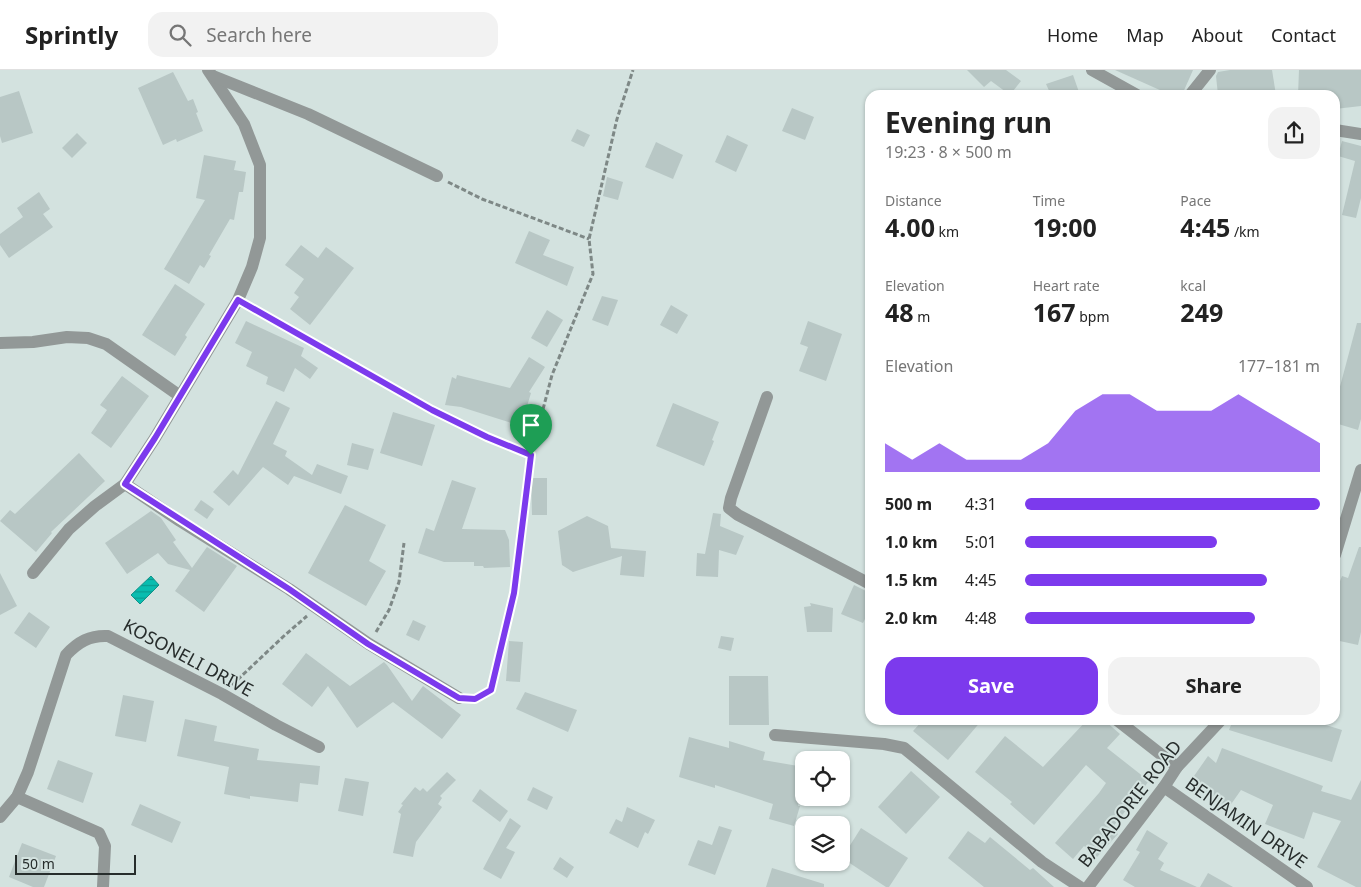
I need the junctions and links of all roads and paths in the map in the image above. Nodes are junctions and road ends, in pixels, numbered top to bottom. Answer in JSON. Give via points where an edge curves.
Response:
{"nodes":[{"id":1,"x":633,"y":70,"type":"edge"},
{"id":2,"x":1092,"y":70,"type":"edge"},
{"id":3,"x":1210,"y":70,"type":"edge"},
{"id":4,"x":210,"y":73,"type":"edge"},
{"id":5,"x":1128,"y":90,"type":"edge"},
{"id":6,"x":1194,"y":90,"type":"edge"},
{"id":7,"x":1340,"y":131,"type":"edge"},
{"id":8,"x":1361,"y":134,"type":"edge"},
{"id":9,"x":436,"y":176,"type":"joint"},
{"id":10,"x":589,"y":239,"type":"junction"},
{"id":11,"x":238,"y":300,"type":"junction"},
{"id":12,"x":0,"y":343,"type":"edge"},
{"id":13,"x":180,"y":396,"type":"junction"},
{"id":14,"x":767,"y":397,"type":"dead end"},
{"id":15,"x":531,"y":455,"type":"junction"},
{"id":16,"x":1361,"y":470,"type":"edge"},
{"id":17,"x":125,"y":484,"type":"junction"},
{"id":18,"x":1340,"y":539,"type":"edge"},
{"id":19,"x":404,"y":543,"type":"dead end"},
{"id":20,"x":33,"y":573,"type":"dead end"},
{"id":21,"x":865,"y":581,"type":"edge"},
{"id":22,"x":317,"y":608,"type":"junction"},
{"id":23,"x":368,"y":644,"type":"junction"},
{"id":24,"x":222,"y":694,"type":"junction"},
{"id":25,"x":459,"y":698,"type":"joint"},
{"id":26,"x":1123,"y":725,"type":"edge"},
{"id":27,"x":1216,"y":725,"type":"edge"},
{"id":28,"x":775,"y":735,"type":"dead end"},
{"id":29,"x":319,"y":746,"type":"dead end"},
{"id":30,"x":1177,"y":767,"type":"junction"},
{"id":31,"x":1164,"y":787,"type":"junction"},
{"id":32,"x":17,"y":797,"type":"junction"},
{"id":33,"x":0,"y":817,"type":"edge"},
{"id":34,"x":103,"y":887,"type":"edge"},
{"id":35,"x":1080,"y":887,"type":"edge"},
{"id":36,"x":1088,"y":887,"type":"edge"},
{"id":37,"x":1307,"y":887,"type":"edge"}],
"edges":[{"from":1,"to":10,"type":"path","via":[[617,119]]},
{"from":2,"to":5,"type":"street"},
{"from":3,"to":6,"type":"street"},
{"from":4,"to":9,"type":"street","via":[[308,114]]},
{"from":4,"to":11,"type":"street","via":[[244,124],[260,164],[260,238]]},
{"from":7,"to":8,"type":"street"},
{"from":9,"to":10,"type":"path","via":[[482,199]]},
{"from":10,"to":15,"type":"path","via":[[593,274],[552,375]]},
{"from":11,"to":13,"type":"street"},
{"from":11,"to":15,"type":"path","via":[[432,410]]},
{"from":12,"to":13,"type":"street","via":[[88,338],[123,354]]},
{"from":13,"to":17,"type":"street"},
{"from":14,"to":21,"type":"street","via":[[729,508]]},
{"from":15,"to":25,"type":"path","via":[[514,593],[491,690],[475,699]]},
{"from":16,"to":18,"type":"street"},
{"from":17,"to":20,"type":"street","via":[[69,529]]},
{"from":17,"to":22,"type":"street"},
{"from":19,"to":23,"type":"path","via":[[398,582],[389,610]]},
{"from":22,"to":23,"type":"street"},
{"from":22,"to":24,"type":"path"},
{"from":23,"to":25,"type":"street"},
{"from":24,"to":29,"type":"street","name":"KOSONELI DRIVE"},
{"from":24,"to":32,"type":"street","name":"KOSONELI DRIVE","via":[[108,636],[86,638],[66,655]]},
{"from":26,"to":30,"type":"street"},
{"from":27,"to":30,"type":"street","name":"BABADORIE ROAD"},
{"from":28,"to":35,"type":"street","via":[[904,748],[1042,862]]},
{"from":30,"to":31,"type":"street","name":"BABADORIE ROAD"},
{"from":31,"to":36,"type":"street","name":"BABADORIE ROAD"},
{"from":31,"to":37,"type":"street","name":"BENJAMIN DRIVE"},
{"from":32,"to":33,"type":"street","name":"KOSONELI DRIVE"},
{"from":32,"to":34,"type":"street","via":[[99,833],[105,846]]}]}
